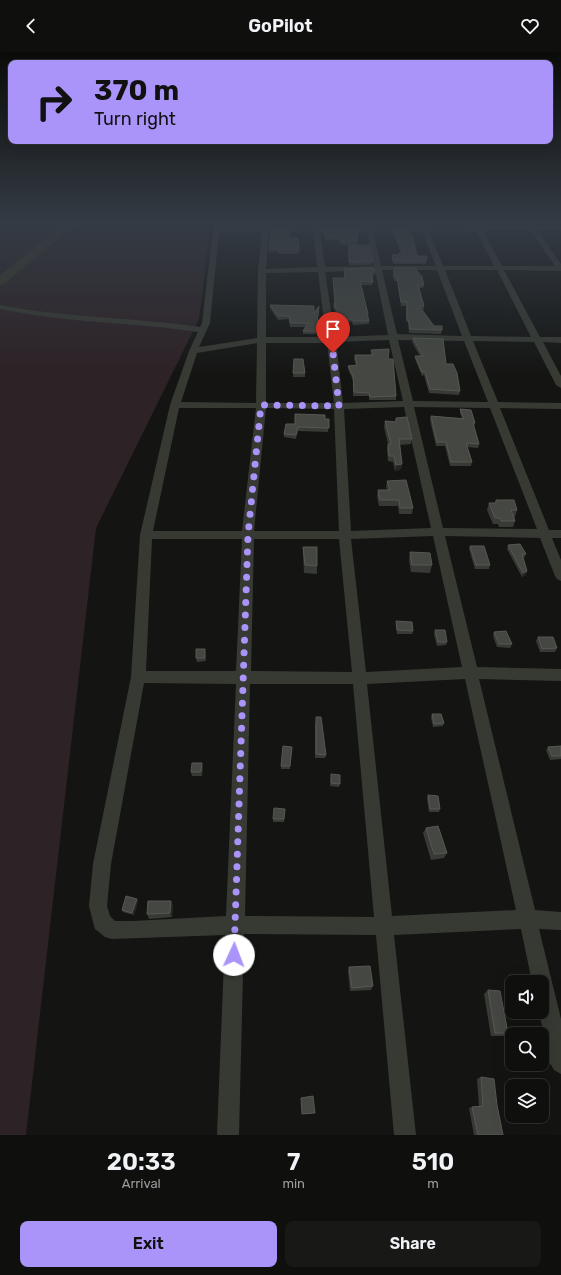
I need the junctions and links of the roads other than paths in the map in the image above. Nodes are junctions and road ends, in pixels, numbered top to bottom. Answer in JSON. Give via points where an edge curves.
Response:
{"nodes":[{"id":1,"x":212,"y":273,"type":"edge"},
{"id":2,"x":262,"y":273,"type":"edge"},
{"id":3,"x":321,"y":273,"type":"edge"},
{"id":4,"x":380,"y":273,"type":"edge"},
{"id":5,"x":443,"y":273,"type":"edge"},
{"id":6,"x":502,"y":273,"type":"edge"},
{"id":7,"x":0,"y":307,"type":"edge"},
{"id":8,"x":202,"y":330,"type":"junction"},
{"id":9,"x":393,"y":337,"type":"junction"},
{"id":10,"x":469,"y":339,"type":"junction"},
{"id":11,"x":262,"y":340,"type":"junction"},
{"id":12,"x":331,"y":340,"type":"junction"},
{"id":13,"x":537,"y":340,"type":"junction"},
{"id":14,"x":561,"y":340,"type":"edge"},
{"id":15,"x":193,"y":351,"type":"junction"},
{"id":16,"x":561,"y":385,"type":"edge"},
{"id":17,"x":409,"y":404,"type":"junction"},
{"id":18,"x":174,"y":405,"type":"junction"},
{"id":19,"x":261,"y":405,"type":"junction"},
{"id":20,"x":339,"y":406,"type":"junction"},
{"id":21,"x":495,"y":406,"type":"junction"},
{"id":22,"x":561,"y":406,"type":"edge"},
{"id":23,"x":438,"y":532,"type":"junction"},
{"id":24,"x":545,"y":534,"type":"junction"},
{"id":25,"x":561,"y":534,"type":"edge"},
{"id":26,"x":146,"y":535,"type":"junction"},
{"id":27,"x":248,"y":535,"type":"junction"},
{"id":28,"x":345,"y":535,"type":"junction"},
{"id":29,"x":561,"y":576,"type":"edge"},
{"id":30,"x":471,"y":673,"type":"junction"},
{"id":31,"x":561,"y":676,"type":"edge"},
{"id":32,"x":138,"y":677,"type":"junction"},
{"id":33,"x":243,"y":678,"type":"junction"},
{"id":34,"x":360,"y":678,"type":"junction"},
{"id":35,"x":528,"y":920,"type":"junction"},
{"id":36,"x":561,"y":921,"type":"edge"},
{"id":37,"x":235,"y":925,"type":"junction"},
{"id":38,"x":384,"y":926,"type":"junction"},
{"id":39,"x":561,"y":1063,"type":"edge"},
{"id":40,"x":228,"y":1135,"type":"edge"},
{"id":41,"x":405,"y":1135,"type":"edge"}],
"edges":[{"from":1,"to":8,"type":"street","via":[[206,323]]},
{"from":2,"to":11,"type":"street"},
{"from":3,"to":12,"type":"street"},
{"from":4,"to":9,"type":"street"},
{"from":5,"to":10,"type":"street"},
{"from":6,"to":13,"type":"street"},
{"from":7,"to":8,"type":"street","via":[[58,316],[174,325]]},
{"from":8,"to":15,"type":"street"},
{"from":9,"to":10,"type":"street"},
{"from":9,"to":12,"type":"street"},
{"from":9,"to":17,"type":"street"},
{"from":10,"to":13,"type":"street"},
{"from":10,"to":21,"type":"street"},
{"from":11,"to":12,"type":"street"},
{"from":11,"to":15,"type":"street"},
{"from":11,"to":19,"type":"street"},
{"from":12,"to":20,"type":"street"},
{"from":13,"to":14,"type":"street"},
{"from":13,"to":16,"type":"street"},
{"from":15,"to":18,"type":"street"},
{"from":17,"to":20,"type":"street"},
{"from":17,"to":21,"type":"street"},
{"from":17,"to":23,"type":"street"},
{"from":18,"to":19,"type":"street"},
{"from":18,"to":26,"type":"street"},
{"from":19,"to":20,"type":"street"},
{"from":19,"to":27,"type":"street"},
{"from":20,"to":28,"type":"street"},
{"from":21,"to":22,"type":"street"},
{"from":21,"to":24,"type":"street"},
{"from":23,"to":24,"type":"street"},
{"from":23,"to":28,"type":"street"},
{"from":23,"to":30,"type":"street"},
{"from":24,"to":25,"type":"street"},
{"from":24,"to":29,"type":"street"},
{"from":26,"to":27,"type":"street"},
{"from":26,"to":32,"type":"street"},
{"from":27,"to":28,"type":"street"},
{"from":27,"to":33,"type":"street"},
{"from":28,"to":34,"type":"street"},
{"from":30,"to":31,"type":"street"},
{"from":30,"to":34,"type":"street"},
{"from":30,"to":35,"type":"street"},
{"from":32,"to":33,"type":"street"},
{"from":32,"to":37,"type":"street","via":[[102,864],[98,906],[102,922],[112,930]]},
{"from":33,"to":34,"type":"street"},
{"from":33,"to":37,"type":"street"},
{"from":34,"to":38,"type":"street"},
{"from":35,"to":36,"type":"street"},
{"from":35,"to":38,"type":"street"},
{"from":35,"to":39,"type":"street"},
{"from":37,"to":38,"type":"street"},
{"from":37,"to":40,"type":"street"},
{"from":38,"to":41,"type":"street"}]}
